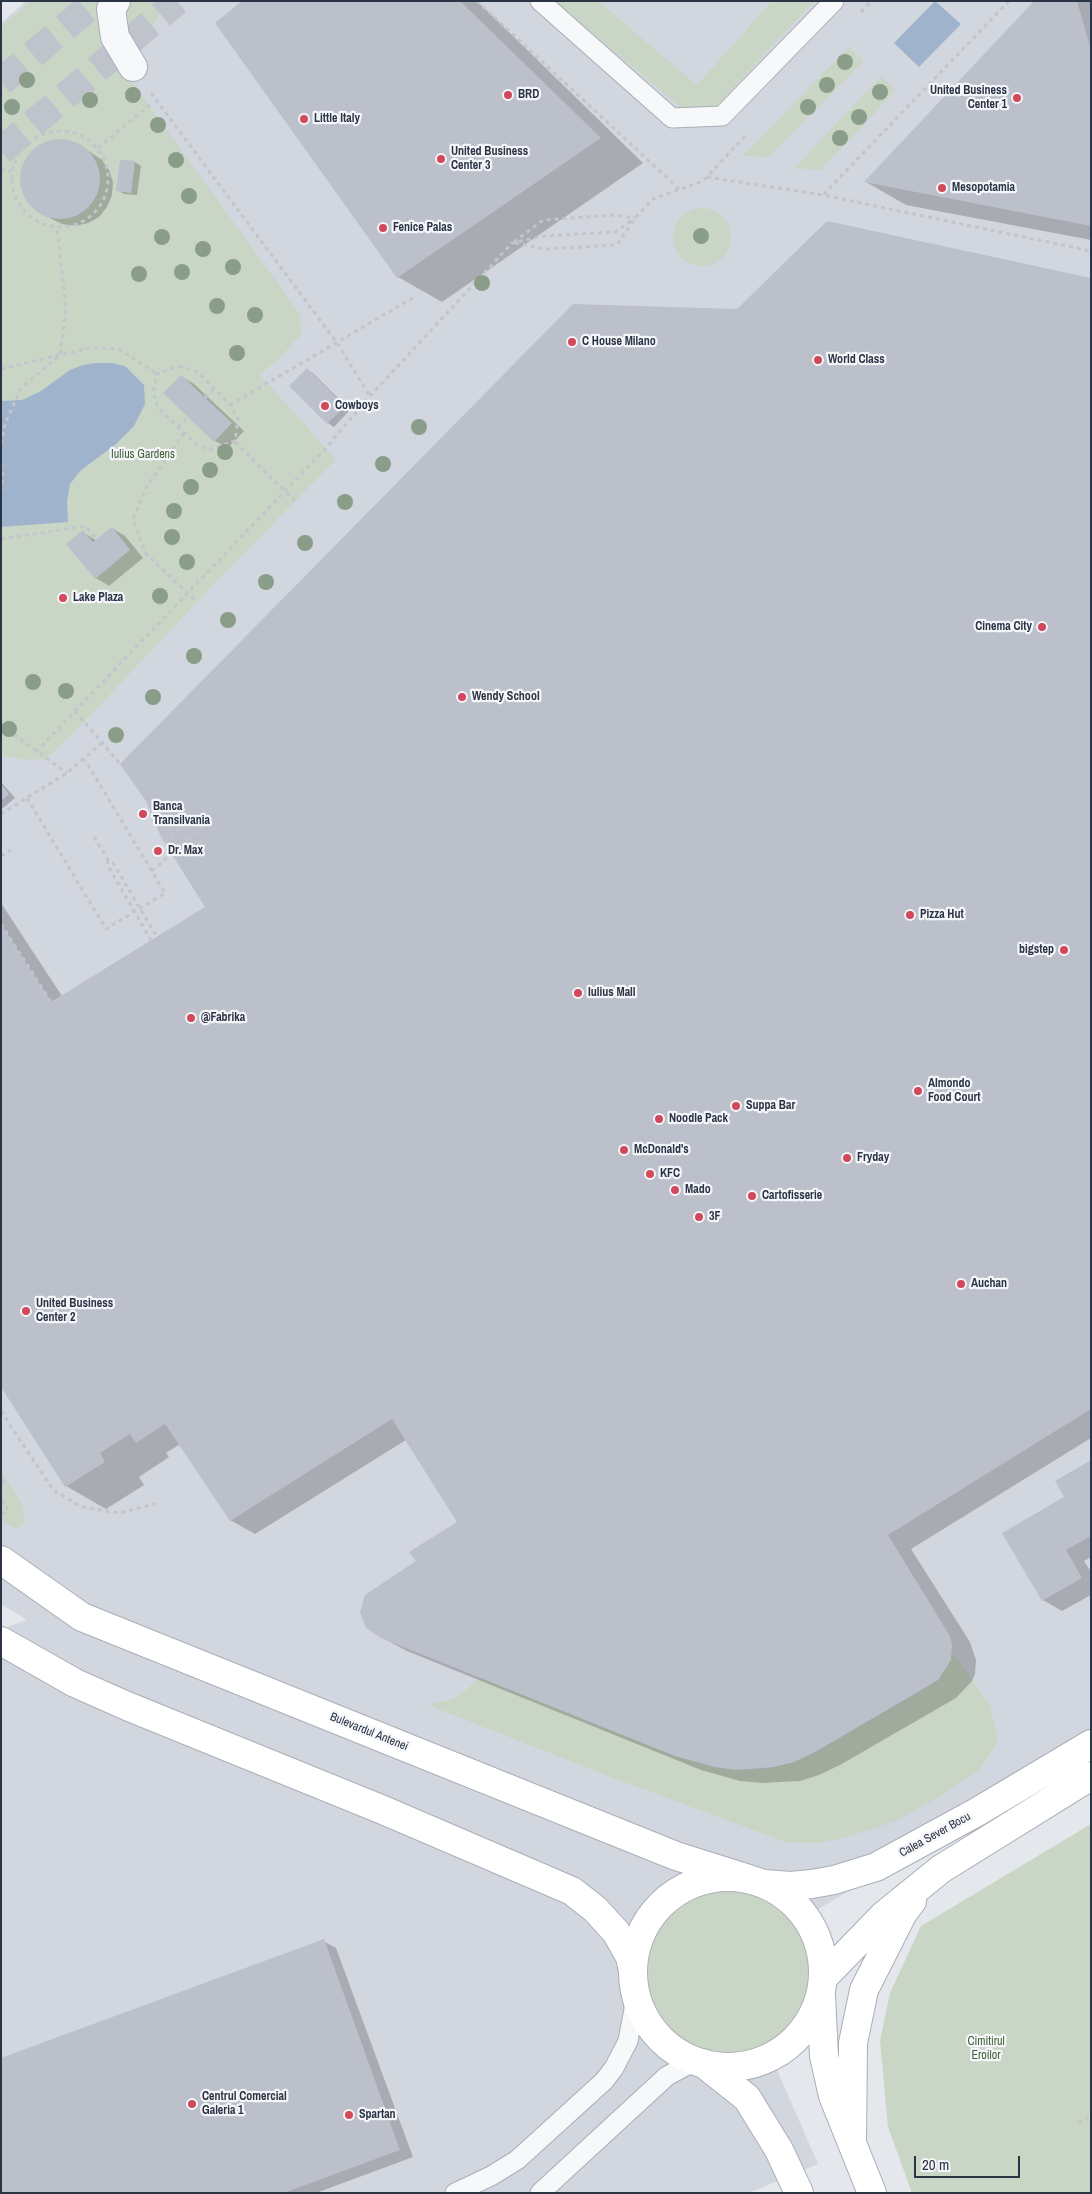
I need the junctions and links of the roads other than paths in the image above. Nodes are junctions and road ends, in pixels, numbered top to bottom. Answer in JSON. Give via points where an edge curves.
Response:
{"nodes":[{"id":1,"x":116,"y":1,"type":"edge"},
{"id":2,"x":540,"y":1,"type":"edge"},
{"id":3,"x":834,"y":1,"type":"edge"},
{"id":4,"x":133,"y":67,"type":"road end"},
{"id":5,"x":1,"y":1560,"type":"edge"},
{"id":6,"x":6,"y":1649,"type":"edge"},
{"id":7,"x":1091,"y":1744,"type":"edge"},
{"id":8,"x":1091,"y":1776,"type":"edge"},
{"id":9,"x":927,"y":1879,"type":"junction"},
{"id":10,"x":757,"y":1882,"type":"junction"},
{"id":11,"x":633,"y":1979,"type":"junction"},
{"id":12,"x":822,"y":1982,"type":"junction"},
{"id":13,"x":699,"y":2062,"type":"junction"},
{"id":14,"x":852,"y":2143,"type":"junction"},
{"id":15,"x":455,"y":2193,"type":"edge"},
{"id":16,"x":540,"y":2193,"type":"edge"},
{"id":17,"x":799,"y":2193,"type":"edge"},
{"id":18,"x":872,"y":2193,"type":"edge"}],
"edges":[{"from":1,"to":4,"type":"street","via":[[111,9],[115,38]]},
{"from":2,"to":3,"type":"lane","via":[[672,118],[722,116]]},
{"from":5,"to":10,"type":"main road","name":"Bulevardul Antenei","via":[[82,1616],[676,1856]]},
{"from":6,"to":11,"type":"main road","via":[[128,1706],[572,1890],[616,1932],[630,1956]]},
{"from":7,"to":10,"type":"main road","name":"Calea Sever Bocu","via":[[977,1812],[876,1866],[812,1884],[790,1886]]},
{"from":8,"to":9,"type":"main road"},
{"from":9,"to":12,"type":"main road","via":[[867,1931]]},
{"from":9,"to":14,"type":"main road","via":[[903,1913],[864,1990],[853,2043]]},
{"from":10,"to":11,"type":"main road","via":[[715,1878],[691,1884],[669,1897],[656,1908],[639,1937],[634,1953]]},
{"from":10,"to":12,"type":"main road","via":[[790,1900],[808,1922],[820,1949]]},
{"from":11,"to":13,"type":"main road","via":[[643,2015],[659,2038]]},
{"from":11,"to":15,"type":"lane","via":[[634,2009],[628,2041],[604,2081],[516,2160],[492,2176]]},
{"from":12,"to":13,"type":"main road","via":[[817,2002],[806,2023],[779,2051],[750,2064],[719,2066]]},
{"from":12,"to":14,"type":"main road","via":[[824,2056],[833,2096]]},
{"from":13,"to":16,"type":"lane","via":[[667,2076]]},
{"from":13,"to":17,"type":"main road","via":[[747,2098],[779,2150]]},
{"from":14,"to":18,"type":"main road"}]}
